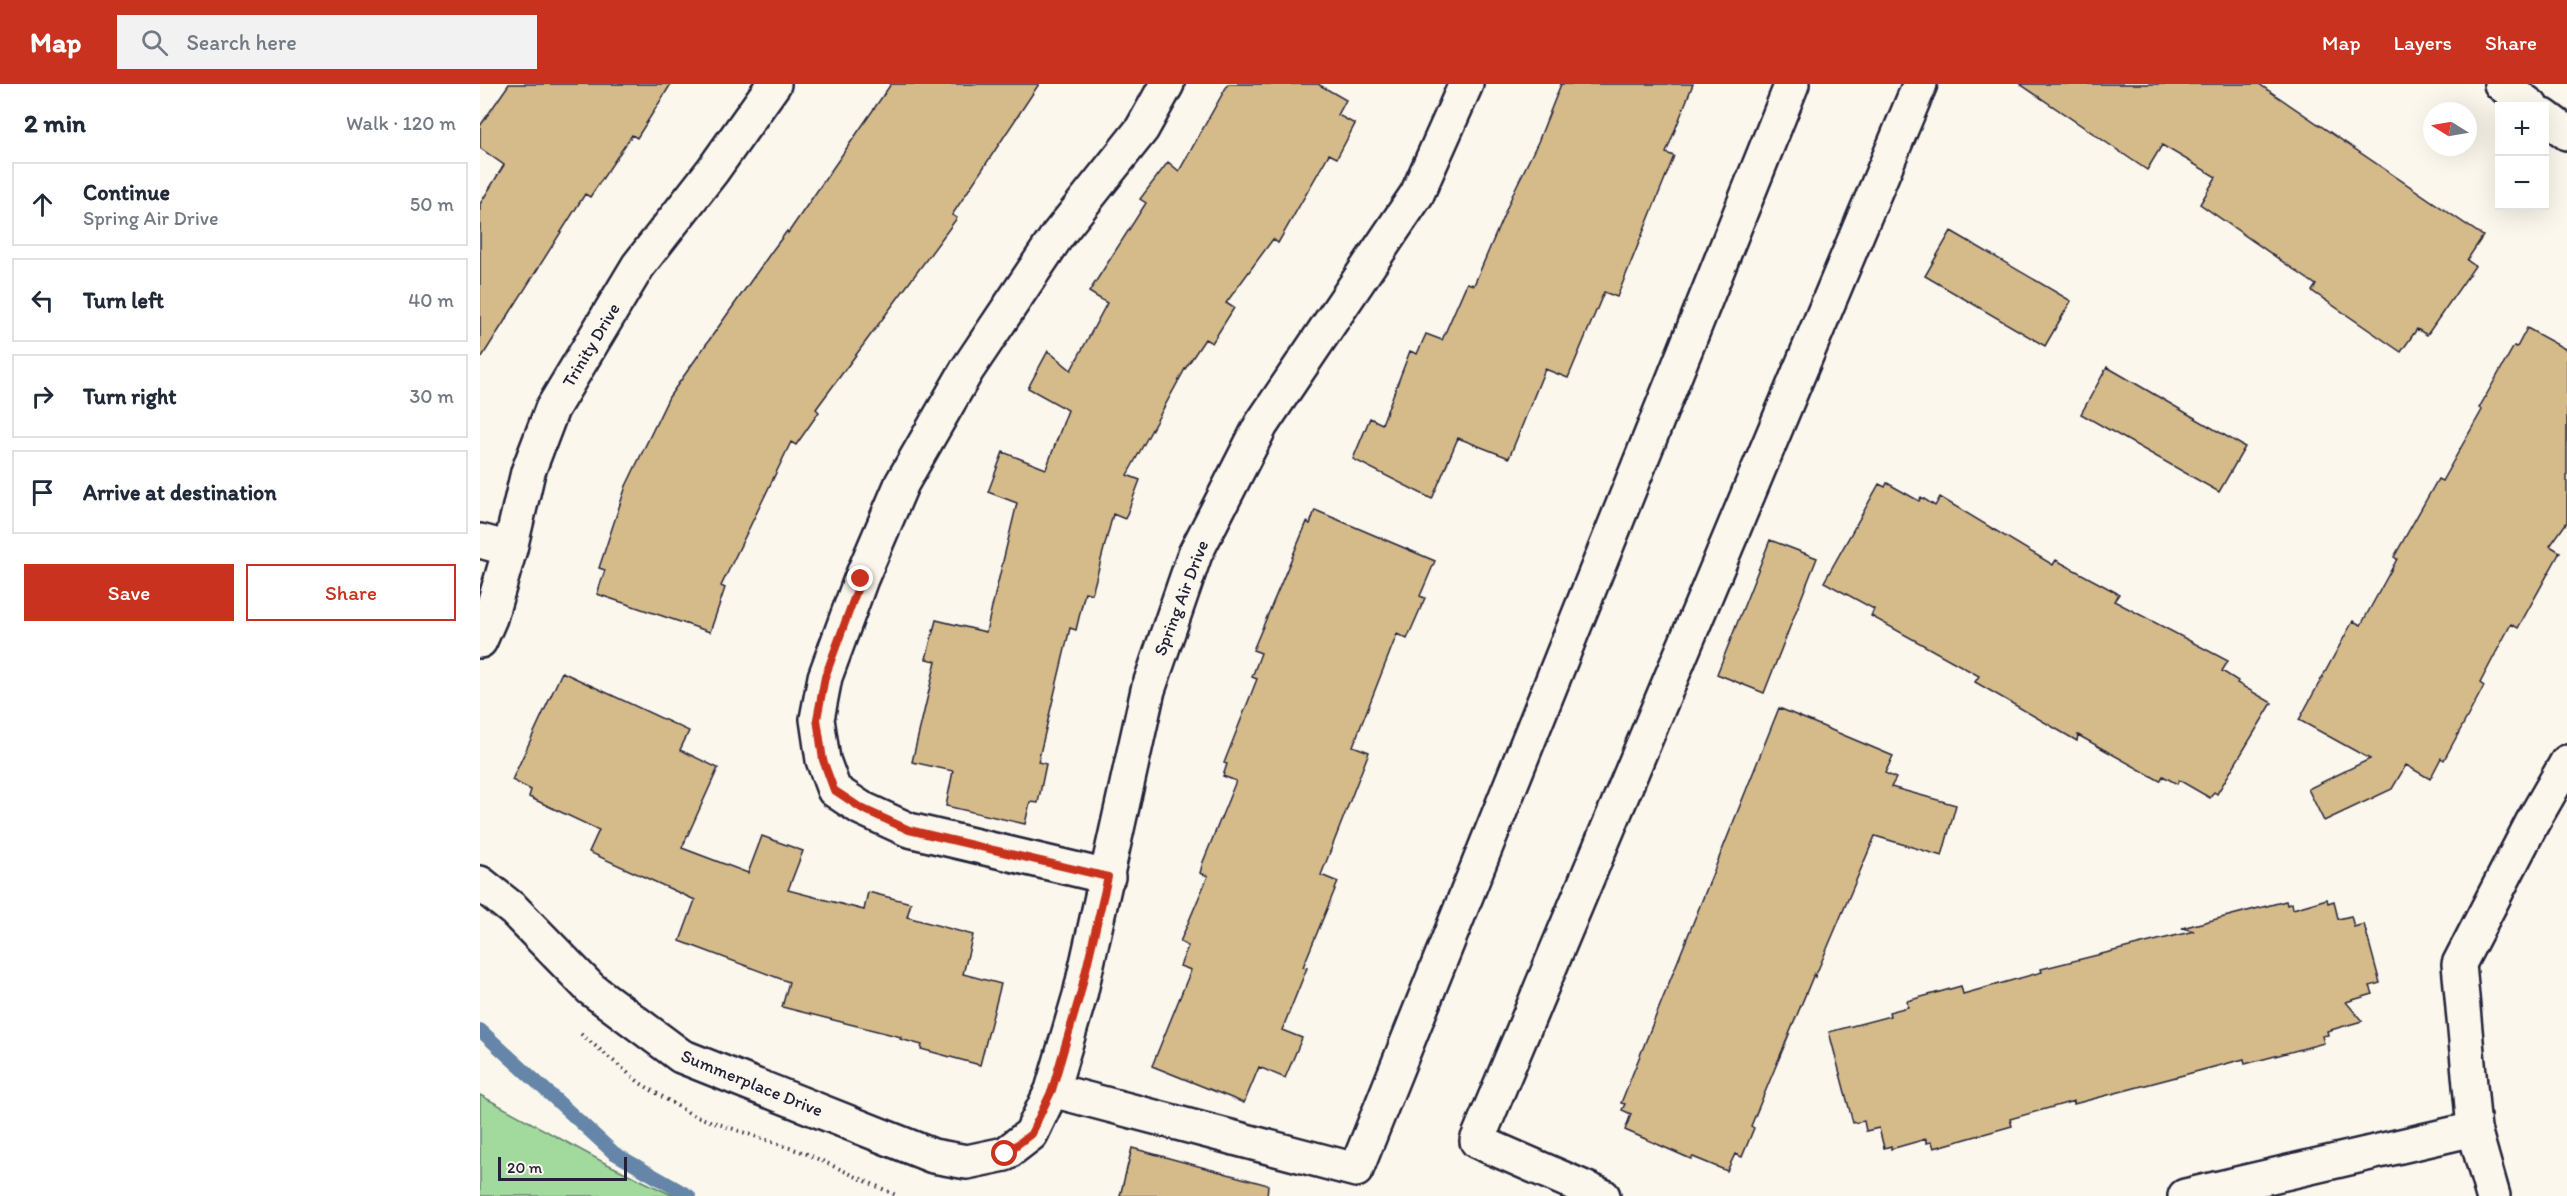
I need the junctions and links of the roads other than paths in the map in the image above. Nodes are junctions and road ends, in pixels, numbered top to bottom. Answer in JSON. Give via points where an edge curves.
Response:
{"nodes":[{"id":1,"x":774,"y":84,"type":"edge"},
{"id":2,"x":1167,"y":84,"type":"edge"},
{"id":3,"x":1466,"y":84,"type":"edge"},
{"id":4,"x":1792,"y":84,"type":"edge"},
{"id":5,"x":1920,"y":84,"type":"edge"},
{"id":6,"x":2501,"y":84,"type":"edge"},
{"id":7,"x":2526,"y":102,"type":"edge"},
{"id":8,"x":2549,"y":120,"type":"edge"},
{"id":9,"x":2567,"y":133,"type":"edge"},
{"id":10,"x":495,"y":545,"type":"edge"},
{"id":11,"x":480,"y":641,"type":"edge"},
{"id":12,"x":2567,"y":762,"type":"edge"},
{"id":13,"x":1108,"y":877,"type":"junction"},
{"id":14,"x":480,"y":883,"type":"edge"},
{"id":15,"x":1052,"y":1090,"type":"junction"},
{"id":16,"x":2474,"y":1129,"type":"junction"},
{"id":17,"x":1005,"y":1154,"type":"joint"},
{"id":18,"x":1603,"y":1196,"type":"edge"},
{"id":19,"x":2185,"y":1196,"type":"edge"},
{"id":20,"x":2493,"y":1196,"type":"edge"}],
"edges":[{"from":1,"to":10,"type":"street","name":"Trinity Drive","via":[[638,266],[552,409]]},
{"from":2,"to":13,"type":"street","via":[[1142,129],[1057,236],[967,370],[902,483],[829,666],[817,719],[823,760],[834,790],[861,808],[909,830]]},
{"from":3,"to":13,"type":"street","name":"Spring Air Drive","via":[[1417,194],[1261,425],[1195,554],[1148,690]]},
{"from":4,"to":15,"type":"street","via":[[1356,1170]]},
{"from":5,"to":18,"type":"street","via":[[1477,1141]]},
{"from":6,"to":7,"type":"street"},
{"from":8,"to":9,"type":"street"},
{"from":10,"to":11,"type":"street","name":"Trinity Drive","via":[[490,618]]},
{"from":12,"to":16,"type":"street","via":[[2459,964]]},
{"from":13,"to":15,"type":"street","name":"Spring Air Drive"},
{"from":14,"to":17,"type":"street","name":"Summerplace Drive","via":[[514,910],[591,989],[681,1056],[933,1156],[967,1162]]},
{"from":15,"to":17,"type":"street","name":"Spring Air Drive","via":[[1031,1134]]},
{"from":16,"to":19,"type":"street"},
{"from":16,"to":20,"type":"street"}]}
